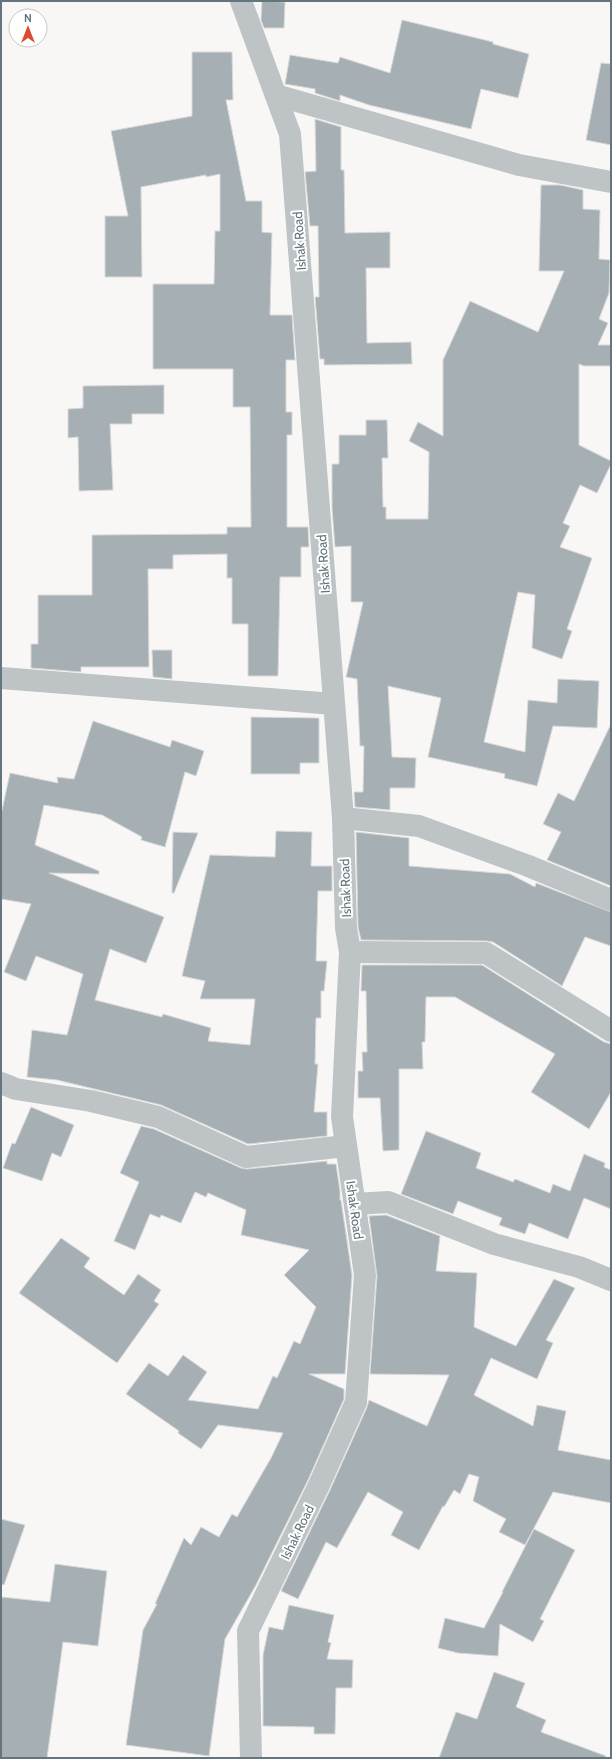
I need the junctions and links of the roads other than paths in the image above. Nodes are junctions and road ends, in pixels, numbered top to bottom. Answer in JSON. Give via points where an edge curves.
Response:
{"nodes":[{"id":1,"x":241,"y":1,"type":"edge"},
{"id":2,"x":276,"y":95,"type":"junction"},
{"id":3,"x":611,"y":182,"type":"edge"},
{"id":4,"x":1,"y":678,"type":"edge"},
{"id":5,"x":334,"y":704,"type":"junction"},
{"id":6,"x":343,"y":818,"type":"junction"},
{"id":7,"x":611,"y":900,"type":"edge"},
{"id":8,"x":350,"y":952,"type":"junction"},
{"id":9,"x":611,"y":1031,"type":"edge"},
{"id":10,"x":1,"y":1083,"type":"edge"},
{"id":11,"x":346,"y":1146,"type":"junction"},
{"id":12,"x":354,"y":1204,"type":"junction"},
{"id":13,"x":611,"y":1280,"type":"edge"},
{"id":14,"x":251,"y":1758,"type":"edge"}],
"edges":[{"from":1,"to":2,"type":"street","name":"Ishak Road"},
{"from":2,"to":3,"type":"street","via":[[519,165]]},
{"from":2,"to":5,"type":"street","name":"Ishak Road","via":[[290,134]]},
{"from":4,"to":5,"type":"street"},
{"from":5,"to":6,"type":"street","name":"Ishak Road"},
{"from":6,"to":7,"type":"street","via":[[419,826],[526,865]]},
{"from":6,"to":8,"type":"street","name":"Ishak Road","via":[[346,928]]},
{"from":8,"to":9,"type":"street","via":[[486,953]]},
{"from":8,"to":11,"type":"street","name":"Ishak Road","via":[[342,1117]]},
{"from":10,"to":11,"type":"street","via":[[16,1089],[91,1101],[158,1117],[246,1157]]},
{"from":11,"to":12,"type":"street","name":"Ishak Road"},
{"from":12,"to":13,"type":"street","via":[[388,1202],[494,1244],[579,1267]]},
{"from":12,"to":14,"type":"street","name":"Ishak Road","via":[[365,1275],[356,1402],[320,1485],[248,1631]]}]}
